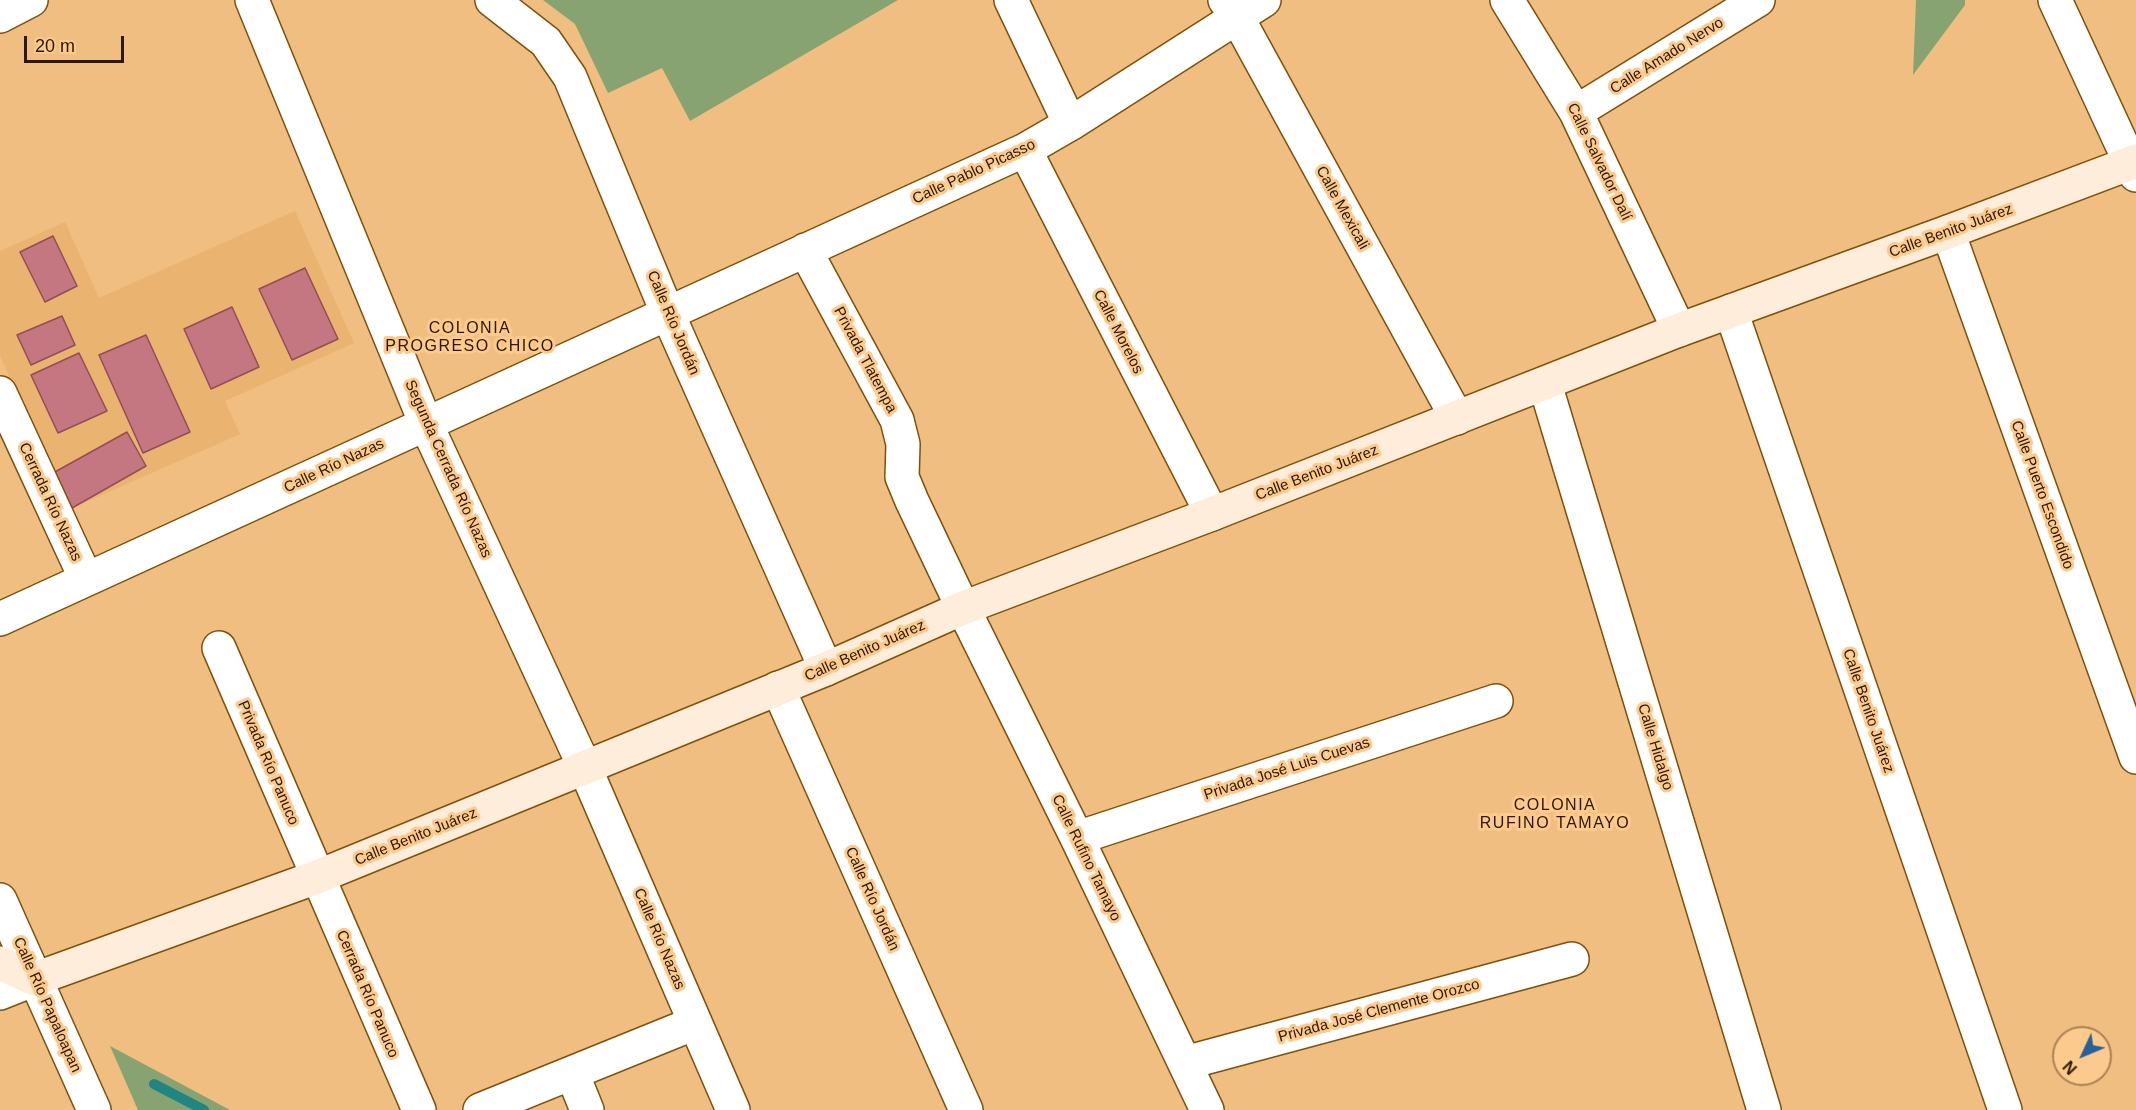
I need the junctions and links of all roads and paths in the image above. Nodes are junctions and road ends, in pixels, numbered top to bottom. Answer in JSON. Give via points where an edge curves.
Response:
{"nodes":[{"id":1,"x":31,"y":0,"type":"edge"},
{"id":2,"x":252,"y":0,"type":"edge"},
{"id":3,"x":492,"y":0,"type":"edge"},
{"id":4,"x":1011,"y":0,"type":"edge"},
{"id":5,"x":1264,"y":0,"type":"edge"},
{"id":6,"x":1507,"y":0,"type":"edge"},
{"id":7,"x":1758,"y":0,"type":"edge"},
{"id":8,"x":2055,"y":0,"type":"edge"},
{"id":9,"x":1231,"y":9,"type":"edge"},
{"id":10,"x":0,"y":16,"type":"edge"},
{"id":11,"x":1576,"y":112,"type":"junction"},
{"id":12,"x":1070,"y":124,"type":"junction"},
{"id":13,"x":1025,"y":150,"type":"junction"},
{"id":14,"x":2134,"y":167,"type":"edge"},
{"id":15,"x":1948,"y":232,"type":"junction"},
{"id":16,"x":805,"y":250,"type":"junction"},
{"id":17,"x":1731,"y":311,"type":"junction"},
{"id":18,"x":667,"y":312,"type":"junction"},
{"id":19,"x":1679,"y":330,"type":"junction"},
{"id":20,"x":1545,"y":384,"type":"junction"},
{"id":21,"x":0,"y":393,"type":"edge"},
{"id":22,"x":1457,"y":418,"type":"junction"},
{"id":23,"x":426,"y":424,"type":"junction"},
{"id":24,"x":1212,"y":514,"type":"junction"},
{"id":25,"x":86,"y":579,"type":"junction"},
{"id":26,"x":963,"y":608,"type":"junction"},
{"id":27,"x":0,"y":619,"type":"edge"},
{"id":28,"x":219,"y":648,"type":"dead end"},
{"id":29,"x":826,"y":669,"type":"junction"},
{"id":30,"x":778,"y":688,"type":"junction"},
{"id":31,"x":1496,"y":701,"type":"dead end"},
{"id":32,"x":2136,"y":758,"type":"edge"},
{"id":33,"x":585,"y":768,"type":"junction"},
{"id":34,"x":1077,"y":838,"type":"junction"},
{"id":35,"x":317,"y":877,"type":"junction"},
{"id":36,"x":0,"y":900,"type":"edge"},
{"id":37,"x":1572,"y":959,"type":"dead end"},
{"id":38,"x":0,"y":963,"type":"edge"},
{"id":39,"x":35,"y":980,"type":"junction"},
{"id":40,"x":0,"y":993,"type":"edge"},
{"id":41,"x":695,"y":1023,"type":"junction"},
{"id":42,"x":1185,"y":1063,"type":"junction"},
{"id":43,"x":572,"y":1073,"type":"junction"},
{"id":44,"x":94,"y":1110,"type":"edge"},
{"id":45,"x":419,"y":1110,"type":"edge"},
{"id":46,"x":480,"y":1110,"type":"edge"},
{"id":47,"x":587,"y":1110,"type":"edge"},
{"id":48,"x":733,"y":1110,"type":"edge"},
{"id":49,"x":966,"y":1110,"type":"edge"},
{"id":50,"x":1207,"y":1110,"type":"edge"},
{"id":51,"x":1764,"y":1110,"type":"edge"},
{"id":52,"x":2005,"y":1110,"type":"edge"}],
"edges":[{"from":1,"to":10,"type":"street"},
{"from":2,"to":23,"type":"street","name":"Segunda Cerrada Río Nazas"},
{"from":3,"to":18,"type":"street","name":"Calle Río Jordán","via":[[546,42],[570,77]]},
{"from":4,"to":12,"type":"street"},
{"from":5,"to":9,"type":"street","name":"Calle Pablo Picasso"},
{"from":6,"to":11,"type":"street","name":"Calle Salvador Dalí"},
{"from":7,"to":11,"type":"street","name":"Calle Amado Nervo"},
{"from":8,"to":14,"type":"street"},
{"from":9,"to":12,"type":"street","name":"Calle Pablo Picasso"},
{"from":9,"to":22,"type":"street","name":"Calle Mexicali"},
{"from":11,"to":19,"type":"street","name":"Calle Salvador Dalí"},
{"from":12,"to":13,"type":"street","name":"Calle Pablo Picasso"},
{"from":13,"to":16,"type":"street","name":"Calle Pablo Picasso"},
{"from":13,"to":24,"type":"street","name":"Calle Morelos"},
{"from":14,"to":15,"type":"street","name":"Calle Benito Juárez"},
{"from":15,"to":17,"type":"street","name":"Calle Benito Juárez"},
{"from":15,"to":32,"type":"street","name":"Calle Puerto Escondido"},
{"from":16,"to":18,"type":"street","name":"Calle Pablo Picasso"},
{"from":16,"to":26,"type":"street","name":"Privada Tlatempa","via":[[897,420],[903,444],[902,477]]},
{"from":17,"to":19,"type":"street","name":"Calle Benito Juárez"},
{"from":17,"to":52,"type":"street","name":"Calle Benito Juárez"},
{"from":18,"to":23,"type":"street","name":"Calle Río Nazas"},
{"from":18,"to":29,"type":"street","name":"Calle Río Jordán"},
{"from":19,"to":20,"type":"street","name":"Calle Benito Juárez"},
{"from":20,"to":22,"type":"street","name":"Calle Benito Juárez"},
{"from":20,"to":51,"type":"street","name":"Calle Hidalgo"},
{"from":21,"to":25,"type":"street","name":"Cerrada Río Nazas"},
{"from":22,"to":24,"type":"street","name":"Calle Benito Juárez"},
{"from":23,"to":25,"type":"street","name":"Calle Río Nazas"},
{"from":23,"to":33,"type":"street","name":"Segunda Cerrada Río Nazas"},
{"from":24,"to":26,"type":"street","name":"Calle Benito Juárez"},
{"from":25,"to":27,"type":"street","name":"Calle Río Nazas"},
{"from":26,"to":29,"type":"street","name":"Calle Benito Juárez"},
{"from":26,"to":34,"type":"street","name":"Calle Rufino Tamayo"},
{"from":28,"to":35,"type":"street","name":"Privada Río Panuco"},
{"from":29,"to":30,"type":"street","name":"Calle Benito Juárez"},
{"from":30,"to":33,"type":"street","name":"Calle Benito Juárez"},
{"from":30,"to":49,"type":"street","name":"Calle Río Jordán"},
{"from":31,"to":34,"type":"street","name":"Privada José Luis Cuevas"},
{"from":33,"to":35,"type":"street","name":"Calle Benito Juárez"},
{"from":33,"to":41,"type":"street","name":"Calle Río Nazas"},
{"from":34,"to":42,"type":"street","name":"Calle Rufino Tamayo"},
{"from":35,"to":39,"type":"street","name":"Calle Benito Juárez"},
{"from":35,"to":45,"type":"street","name":"Cerrada Río Panuco"},
{"from":36,"to":39,"type":"street","name":"Calle Río Papaloapan"},
{"from":37,"to":42,"type":"street","name":"Privada José Clemente Orozco"},
{"from":38,"to":39,"type":"street"},
{"from":39,"to":40,"type":"street","name":"Calle Benito Juárez"},
{"from":39,"to":44,"type":"street","name":"Calle Río Papaloapan"},
{"from":41,"to":43,"type":"street"},
{"from":41,"to":48,"type":"street","name":"Calle Río Nazas"},
{"from":42,"to":50,"type":"street","name":"Calle Rufino Tamayo"},
{"from":43,"to":46,"type":"street"},
{"from":43,"to":47,"type":"street"}]}
